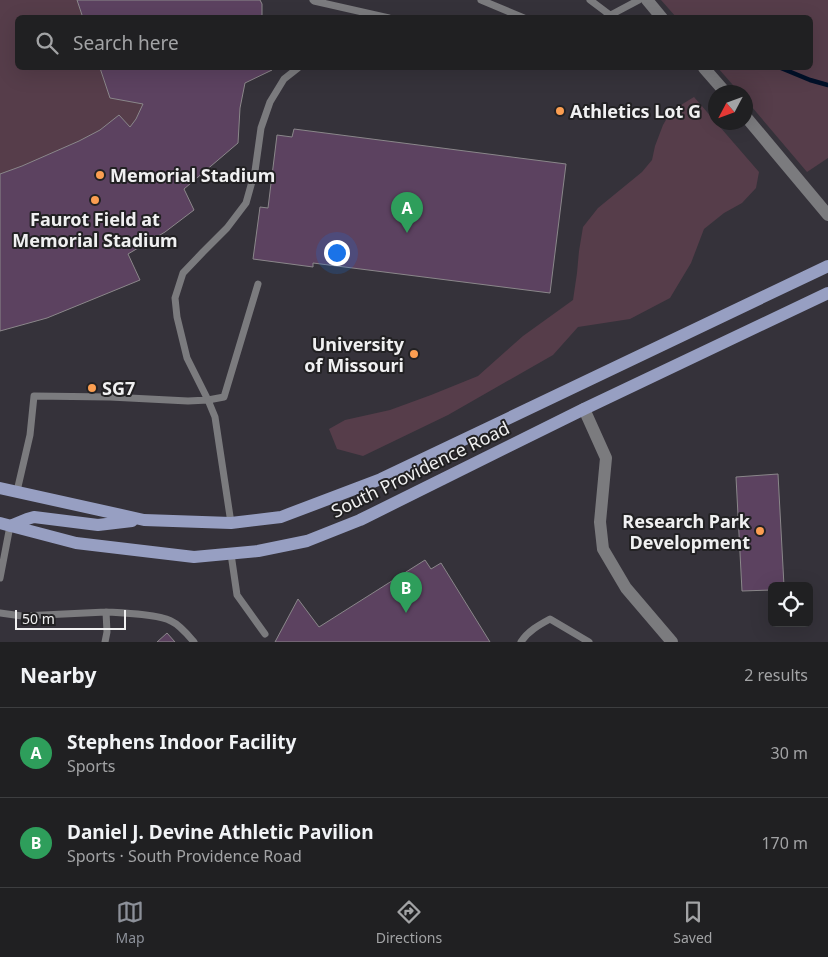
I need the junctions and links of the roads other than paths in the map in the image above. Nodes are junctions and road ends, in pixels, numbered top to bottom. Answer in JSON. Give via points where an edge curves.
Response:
{"nodes":[{"id":1,"x":313,"y":0,"type":"edge"},
{"id":2,"x":481,"y":0,"type":"edge"},
{"id":3,"x":590,"y":0,"type":"edge"},
{"id":4,"x":639,"y":0,"type":"edge"},
{"id":5,"x":647,"y":0,"type":"edge"},
{"id":6,"x":366,"y":15,"type":"edge"},
{"id":7,"x":517,"y":15,"type":"edge"},
{"id":8,"x":606,"y":15,"type":"edge"},
{"id":9,"x":609,"y":15,"type":"edge"},
{"id":10,"x":660,"y":15,"type":"edge"},
{"id":11,"x":295,"y":70,"type":"edge"},
{"id":12,"x":706,"y":70,"type":"edge"},
{"id":13,"x":719,"y":85,"type":"edge"},
{"id":14,"x":753,"y":125,"type":"edge"},
{"id":15,"x":828,"y":215,"type":"edge"},
{"id":16,"x":828,"y":266,"type":"edge"},
{"id":17,"x":258,"y":284,"type":"dead end"},
{"id":18,"x":828,"y":293,"type":"edge"},
{"id":19,"x":208,"y":400,"type":"junction"},
{"id":20,"x":584,"y":409,"type":"junction"},
{"id":21,"x":0,"y":488,"type":"edge"},
{"id":22,"x":17,"y":491,"type":"junction"},
{"id":23,"x":144,"y":520,"type":"junction"},
{"id":24,"x":231,"y":523,"type":"junction"},
{"id":25,"x":5,"y":524,"type":"edge"},
{"id":26,"x":231,"y":554,"type":"junction"},
{"id":27,"x":0,"y":578,"type":"edge"},
{"id":28,"x":106,"y":612,"type":"junction"},
{"id":29,"x":0,"y":613,"type":"edge"},
{"id":30,"x":265,"y":634,"type":"dead end"},
{"id":31,"x":105,"y":642,"type":"edge"},
{"id":32,"x":194,"y":642,"type":"edge"},
{"id":33,"x":522,"y":642,"type":"edge"},
{"id":34,"x":589,"y":642,"type":"edge"},
{"id":35,"x":672,"y":642,"type":"edge"}],
"edges":[{"from":1,"to":6,"type":"lane"},
{"from":2,"to":7,"type":"lane"},
{"from":3,"to":8,"type":"lane"},
{"from":4,"to":9,"type":"lane"},
{"from":5,"to":10,"type":"street"},
{"from":11,"to":19,"type":"lane","via":[[284,79],[270,102],[261,128],[255,171],[246,203],[227,228],[183,273],[175,298],[187,358]]},
{"from":12,"to":13,"type":"street"},
{"from":14,"to":15,"type":"street"},
{"from":16,"to":24,"type":"main road","name":"South Providence Road","via":[[381,479],[281,517]]},
{"from":17,"to":19,"type":"lane","via":[[224,397]]},
{"from":18,"to":20,"type":"main road","name":"South Providence Road"},
{"from":19,"to":22,"type":"lane","via":[[34,396],[30,435]]},
{"from":19,"to":24,"type":"lane","via":[[215,416]]},
{"from":20,"to":26,"type":"main road","name":"South Providence Road","via":[[360,520],[307,540],[258,552]]},
{"from":20,"to":35,"type":"street","via":[[606,458],[600,522],[603,548],[626,588]]},
{"from":21,"to":22,"type":"main road","name":"South Providence Road"},
{"from":22,"to":23,"type":"main road","name":"South Providence Road"},
{"from":23,"to":24,"type":"main road","name":"South Providence Road"},
{"from":23,"to":25,"type":"main road","via":[[98,525],[34,517]]},
{"from":25,"to":26,"type":"main road","name":"South Providence Road","via":[[76,543],[194,557]]},
{"from":25,"to":27,"type":"lane"},
{"from":26,"to":30,"type":"lane","via":[[237,595]]},
{"from":28,"to":29,"type":"lane","via":[[22,616]]},
{"from":28,"to":31,"type":"lane"},
{"from":28,"to":32,"type":"lane","via":[[172,621]]},
{"from":33,"to":34,"type":"lane","via":[[537,626],[550,619]]}]}
